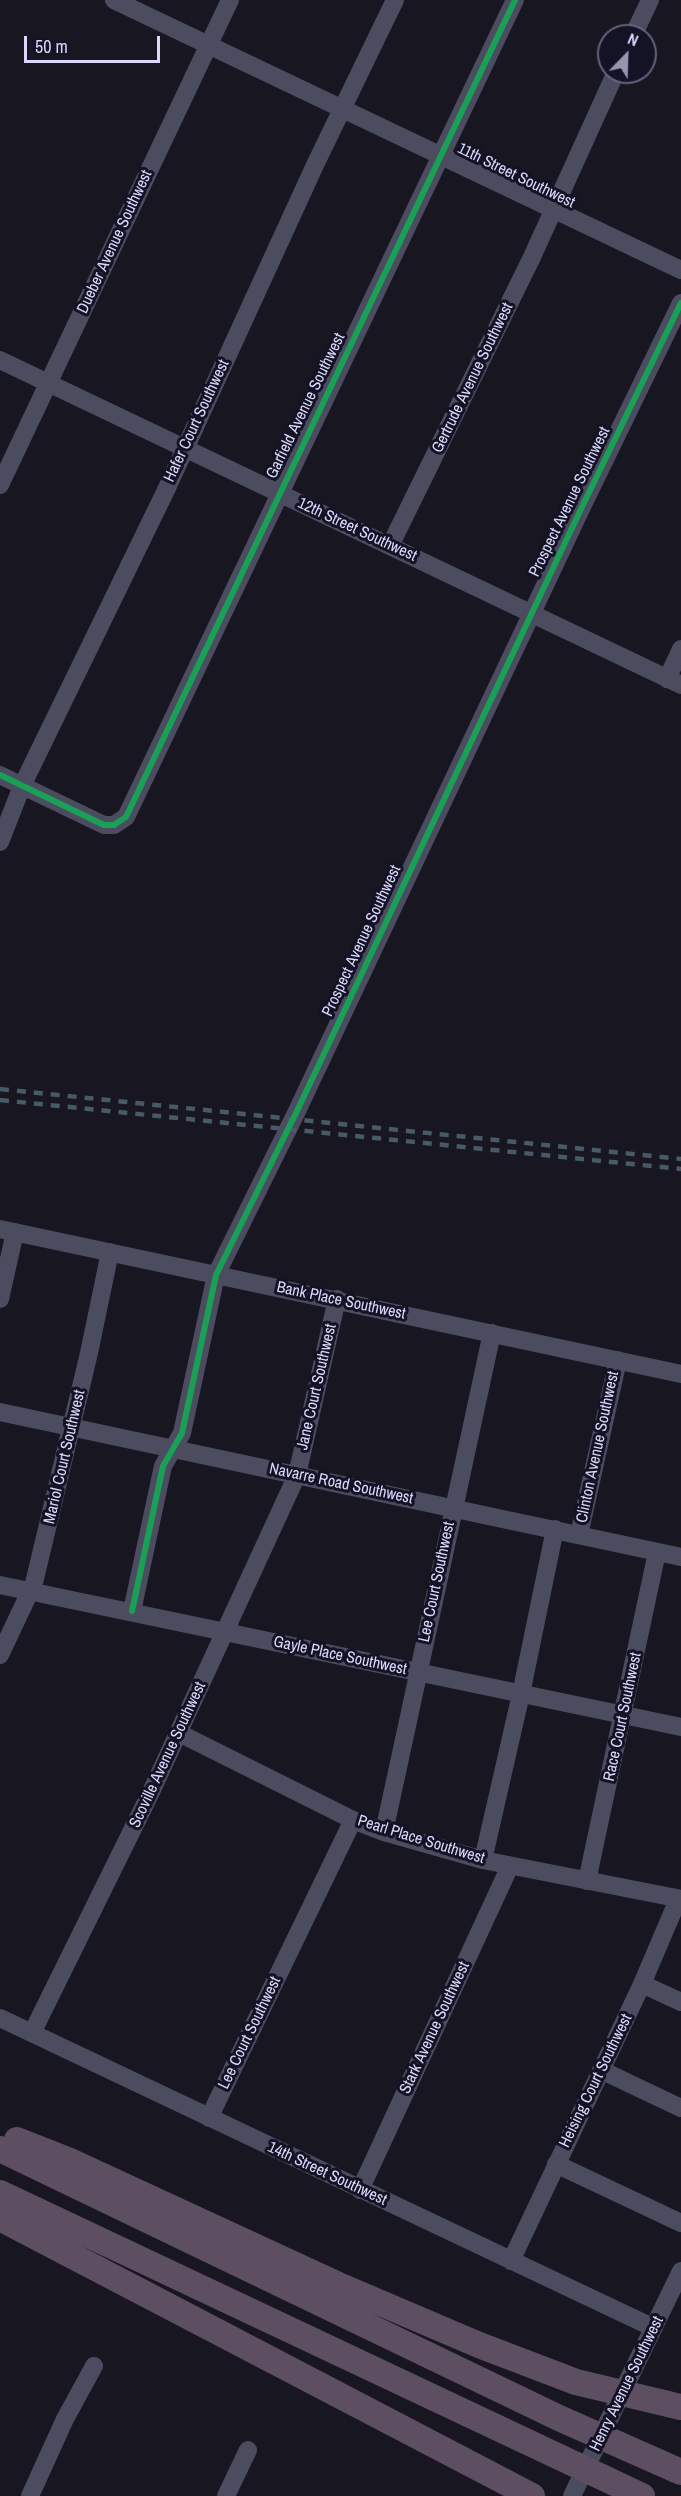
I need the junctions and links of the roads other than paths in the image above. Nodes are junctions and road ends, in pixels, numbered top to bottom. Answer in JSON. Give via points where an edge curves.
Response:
{"nodes":[{"id":1,"x":114,"y":0,"type":"edge"},
{"id":2,"x":230,"y":0,"type":"edge"},
{"id":3,"x":394,"y":0,"type":"edge"},
{"id":4,"x":515,"y":0,"type":"edge"},
{"id":5,"x":650,"y":0,"type":"edge"},
{"id":6,"x":639,"y":24,"type":"edge"},
{"id":7,"x":209,"y":44,"type":"junction"},
{"id":8,"x":610,"y":84,"type":"edge"},
{"id":9,"x":342,"y":108,"type":"junction"},
{"id":10,"x":441,"y":155,"type":"junction"},
{"id":11,"x":553,"y":209,"type":"junction"},
{"id":12,"x":681,"y":270,"type":"edge"},
{"id":13,"x":681,"y":303,"type":"edge"},
{"id":14,"x":0,"y":360,"type":"edge"},
{"id":15,"x":48,"y":383,"type":"junction"},
{"id":16,"x":184,"y":448,"type":"junction"},
{"id":17,"x":0,"y":484,"type":"edge"},
{"id":18,"x":279,"y":494,"type":"junction"},
{"id":19,"x":390,"y":546,"type":"junction"},
{"id":20,"x":531,"y":614,"type":"junction"},
{"id":21,"x":681,"y":649,"type":"edge"},
{"id":22,"x":674,"y":682,"type":"edge"},
{"id":23,"x":0,"y":775,"type":"edge"},
{"id":24,"x":22,"y":786,"type":"junction"},
{"id":25,"x":0,"y":842,"type":"edge"},
{"id":26,"x":7,"y":1231,"type":"edge"},
{"id":27,"x":110,"y":1252,"type":"junction"},
{"id":28,"x":216,"y":1275,"type":"junction"},
{"id":29,"x":0,"y":1299,"type":"edge"},
{"id":30,"x":337,"y":1299,"type":"junction"},
{"id":31,"x":492,"y":1333,"type":"junction"},
{"id":32,"x":618,"y":1360,"type":"junction"},
{"id":33,"x":681,"y":1374,"type":"edge"},
{"id":34,"x":0,"y":1412,"type":"edge"},
{"id":35,"x":72,"y":1427,"type":"junction"},
{"id":36,"x":172,"y":1449,"type":"junction"},
{"id":37,"x":297,"y":1475,"type":"junction"},
{"id":38,"x":454,"y":1508,"type":"junction"},
{"id":39,"x":555,"y":1529,"type":"junction"},
{"id":40,"x":579,"y":1534,"type":"junction"},
{"id":41,"x":657,"y":1552,"type":"junction"},
{"id":42,"x":681,"y":1557,"type":"edge"},
{"id":43,"x":0,"y":1584,"type":"edge"},
{"id":44,"x":30,"y":1592,"type":"junction"},
{"id":45,"x":132,"y":1611,"type":"junction"},
{"id":46,"x":226,"y":1631,"type":"junction"},
{"id":47,"x":0,"y":1655,"type":"edge"},
{"id":48,"x":418,"y":1673,"type":"junction"},
{"id":49,"x":521,"y":1694,"type":"junction"},
{"id":50,"x":624,"y":1715,"type":"junction"},
{"id":51,"x":681,"y":1727,"type":"edge"},
{"id":52,"x":178,"y":1733,"type":"junction"},
{"id":53,"x":353,"y":1820,"type":"junction"},
{"id":54,"x":384,"y":1832,"type":"junction"},
{"id":55,"x":483,"y":1860,"type":"junction"},
{"id":56,"x":510,"y":1866,"type":"junction"},
{"id":57,"x":587,"y":1881,"type":"junction"},
{"id":58,"x":681,"y":1900,"type":"edge"},
{"id":59,"x":642,"y":1984,"type":"junction"},
{"id":60,"x":681,"y":2002,"type":"edge"},
{"id":61,"x":0,"y":2018,"type":"edge"},
{"id":62,"x":32,"y":2033,"type":"junction"},
{"id":63,"x":601,"y":2070,"type":"junction"},
{"id":64,"x":681,"y":2108,"type":"edge"},
{"id":65,"x":209,"y":2118,"type":"junction"},
{"id":66,"x":0,"y":2133,"type":"edge"},
{"id":67,"x":0,"y":2149,"type":"edge"},
{"id":68,"x":556,"y":2164,"type":"junction"},
{"id":69,"x":360,"y":2190,"type":"junction"},
{"id":70,"x":0,"y":2193,"type":"edge"},
{"id":71,"x":0,"y":2218,"type":"edge"},
{"id":72,"x":681,"y":2223,"type":"edge"},
{"id":73,"x":511,"y":2261,"type":"junction"},
{"id":74,"x":681,"y":2271,"type":"edge"},
{"id":75,"x":654,"y":2328,"type":"junction"},
{"id":76,"x":94,"y":2366,"type":"dead end"},
{"id":77,"x":673,"y":2405,"type":"edge"},
{"id":78,"x":248,"y":2450,"type":"dead end"},
{"id":79,"x":681,"y":2472,"type":"edge"},
{"id":80,"x":528,"y":2493,"type":"edge"},
{"id":81,"x":635,"y":2493,"type":"edge"},
{"id":82,"x":30,"y":2496,"type":"edge"},
{"id":83,"x":226,"y":2496,"type":"edge"},
{"id":84,"x":572,"y":2496,"type":"edge"}],
"edges":[{"from":1,"to":7,"type":"street","name":"11th Street Southwest"},
{"from":2,"to":7,"type":"street","name":"Dueber Avenue Southwest"},
{"from":3,"to":9,"type":"street","name":"Hafer Court Southwest"},
{"from":4,"to":10,"type":"street","name":"Garfield Avenue Southwest"},
{"from":5,"to":6,"type":"street"},
{"from":7,"to":9,"type":"street","name":"11th Street Southwest"},
{"from":7,"to":15,"type":"street","name":"Dueber Avenue Southwest"},
{"from":8,"to":11,"type":"street","name":"Gertrude Avenue Southwest"},
{"from":9,"to":10,"type":"street","name":"11th Street Southwest"},
{"from":9,"to":16,"type":"street","name":"Hafer Court Southwest"},
{"from":10,"to":11,"type":"street","name":"11th Street Southwest"},
{"from":10,"to":18,"type":"street","name":"Garfield Avenue Southwest"},
{"from":11,"to":12,"type":"street","name":"11th Street Southwest"},
{"from":11,"to":19,"type":"street","name":"Gertrude Avenue Southwest"},
{"from":13,"to":20,"type":"street","name":"Prospect Avenue Southwest"},
{"from":14,"to":15,"type":"street","name":"12th Street Southwest"},
{"from":15,"to":16,"type":"street","name":"12th Street Southwest"},
{"from":15,"to":17,"type":"street","name":"Dueber Avenue Southwest"},
{"from":16,"to":18,"type":"street","name":"12th Street Southwest"},
{"from":16,"to":24,"type":"street","name":"Hafer Court Southwest"},
{"from":18,"to":19,"type":"street","name":"12th Street Southwest"},
{"from":18,"to":24,"type":"street","name":"Garfield Avenue Southwest","via":[[130,811],[120,823],[104,825]]},
{"from":19,"to":20,"type":"street","name":"12th Street Southwest"},
{"from":20,"to":22,"type":"street","name":"12th Street Southwest"},
{"from":20,"to":28,"type":"street","name":"Prospect Avenue Southwest"},
{"from":21,"to":22,"type":"street"},
{"from":23,"to":24,"type":"street"},
{"from":24,"to":25,"type":"street","name":"Hafer Court Southwest"},
{"from":26,"to":27,"type":"street","name":"Bank Place Southwest"},
{"from":26,"to":29,"type":"street"},
{"from":27,"to":28,"type":"street","name":"Bank Place Southwest"},
{"from":27,"to":35,"type":"street","name":"Mariol Court Southwest"},
{"from":28,"to":30,"type":"street","name":"Bank Place Southwest"},
{"from":28,"to":36,"type":"street","name":"Prospect Avenue Southwest","via":[[182,1433]]},
{"from":30,"to":31,"type":"street","name":"Bank Place Southwest"},
{"from":30,"to":37,"type":"street","name":"Jane Court Southwest"},
{"from":31,"to":32,"type":"street","name":"Bank Place Southwest"},
{"from":31,"to":38,"type":"street","name":"Lee Court Southwest"},
{"from":32,"to":33,"type":"street","name":"Bank Place Southwest"},
{"from":32,"to":40,"type":"street","name":"Clinton Avenue Southwest"},
{"from":34,"to":35,"type":"street","name":"Navarre Road Southwest"},
{"from":35,"to":36,"type":"street","name":"Navarre Road Southwest"},
{"from":35,"to":44,"type":"street","name":"Mariol Court Southwest"},
{"from":36,"to":37,"type":"street","name":"Navarre Road Southwest"},
{"from":36,"to":45,"type":"street","name":"Prospect Avenue Southwest","via":[[163,1466]]},
{"from":37,"to":38,"type":"street","name":"Navarre Road Southwest"},
{"from":37,"to":46,"type":"street","name":"Scoville Avenue Southwest"},
{"from":38,"to":39,"type":"street","name":"Navarre Road Southwest"},
{"from":38,"to":48,"type":"street","name":"Lee Court Southwest"},
{"from":39,"to":40,"type":"street","name":"Navarre Road Southwest"},
{"from":39,"to":49,"type":"street"},
{"from":40,"to":41,"type":"street","name":"Navarre Road Southwest"},
{"from":41,"to":42,"type":"street","name":"Navarre Road Southwest"},
{"from":41,"to":50,"type":"street","name":"Race Court Southwest"},
{"from":43,"to":44,"type":"street","name":"Gayle Place Southwest"},
{"from":44,"to":45,"type":"street","name":"Gayle Place Southwest"},
{"from":44,"to":47,"type":"street","name":"Mariol Court Southwest"},
{"from":45,"to":46,"type":"street","name":"Gayle Place Southwest"},
{"from":46,"to":48,"type":"street","name":"Gayle Place Southwest"},
{"from":46,"to":52,"type":"street","name":"Scoville Avenue Southwest"},
{"from":48,"to":49,"type":"street","name":"Gayle Place Southwest"},
{"from":48,"to":54,"type":"street","name":"Lee Court Southwest"},
{"from":49,"to":50,"type":"street","name":"Gayle Place Southwest"},
{"from":49,"to":55,"type":"street"},
{"from":50,"to":51,"type":"street","name":"Gayle Place Southwest"},
{"from":50,"to":57,"type":"street","name":"Race Court Southwest"},
{"from":52,"to":53,"type":"street","name":"Pearl Place Southwest"},
{"from":52,"to":62,"type":"street","name":"Scoville Avenue Southwest"},
{"from":53,"to":54,"type":"street","name":"Pearl Place Southwest"},
{"from":53,"to":65,"type":"street","name":"Lee Court Southwest"},
{"from":54,"to":55,"type":"street","name":"Pearl Place Southwest"},
{"from":55,"to":56,"type":"street","name":"Pearl Place Southwest"},
{"from":56,"to":57,"type":"street","name":"Pearl Place Southwest"},
{"from":56,"to":69,"type":"street","name":"Stark Avenue Southwest"},
{"from":57,"to":58,"type":"street","name":"Pearl Place Southwest"},
{"from":58,"to":59,"type":"street","name":"Heising Court Southwest"},
{"from":59,"to":60,"type":"street"},
{"from":59,"to":63,"type":"street","name":"Heising Court Southwest"},
{"from":61,"to":62,"type":"street","name":"14th Street Southwest"},
{"from":62,"to":65,"type":"street","name":"14th Street Southwest"},
{"from":63,"to":64,"type":"street"},
{"from":63,"to":68,"type":"street","name":"Heising Court Southwest"},
{"from":65,"to":69,"type":"street","name":"14th Street Southwest"},
{"from":66,"to":77,"type":"highway","via":[[68,2160],[426,2323],[576,2382]]},
{"from":67,"to":79,"type":"highway","via":[[559,2418]]},
{"from":68,"to":72,"type":"street"},
{"from":68,"to":73,"type":"street","name":"Heising Court Southwest"},
{"from":69,"to":73,"type":"street","name":"14th Street Southwest"},
{"from":70,"to":81,"type":"highway"},
{"from":71,"to":80,"type":"highway"},
{"from":73,"to":75,"type":"street","name":"14th Street Southwest"},
{"from":74,"to":75,"type":"street","name":"Henry Avenue Southwest"},
{"from":75,"to":84,"type":"street","name":"Henry Avenue Southwest"},
{"from":76,"to":82,"type":"street"},
{"from":78,"to":83,"type":"street"}]}
